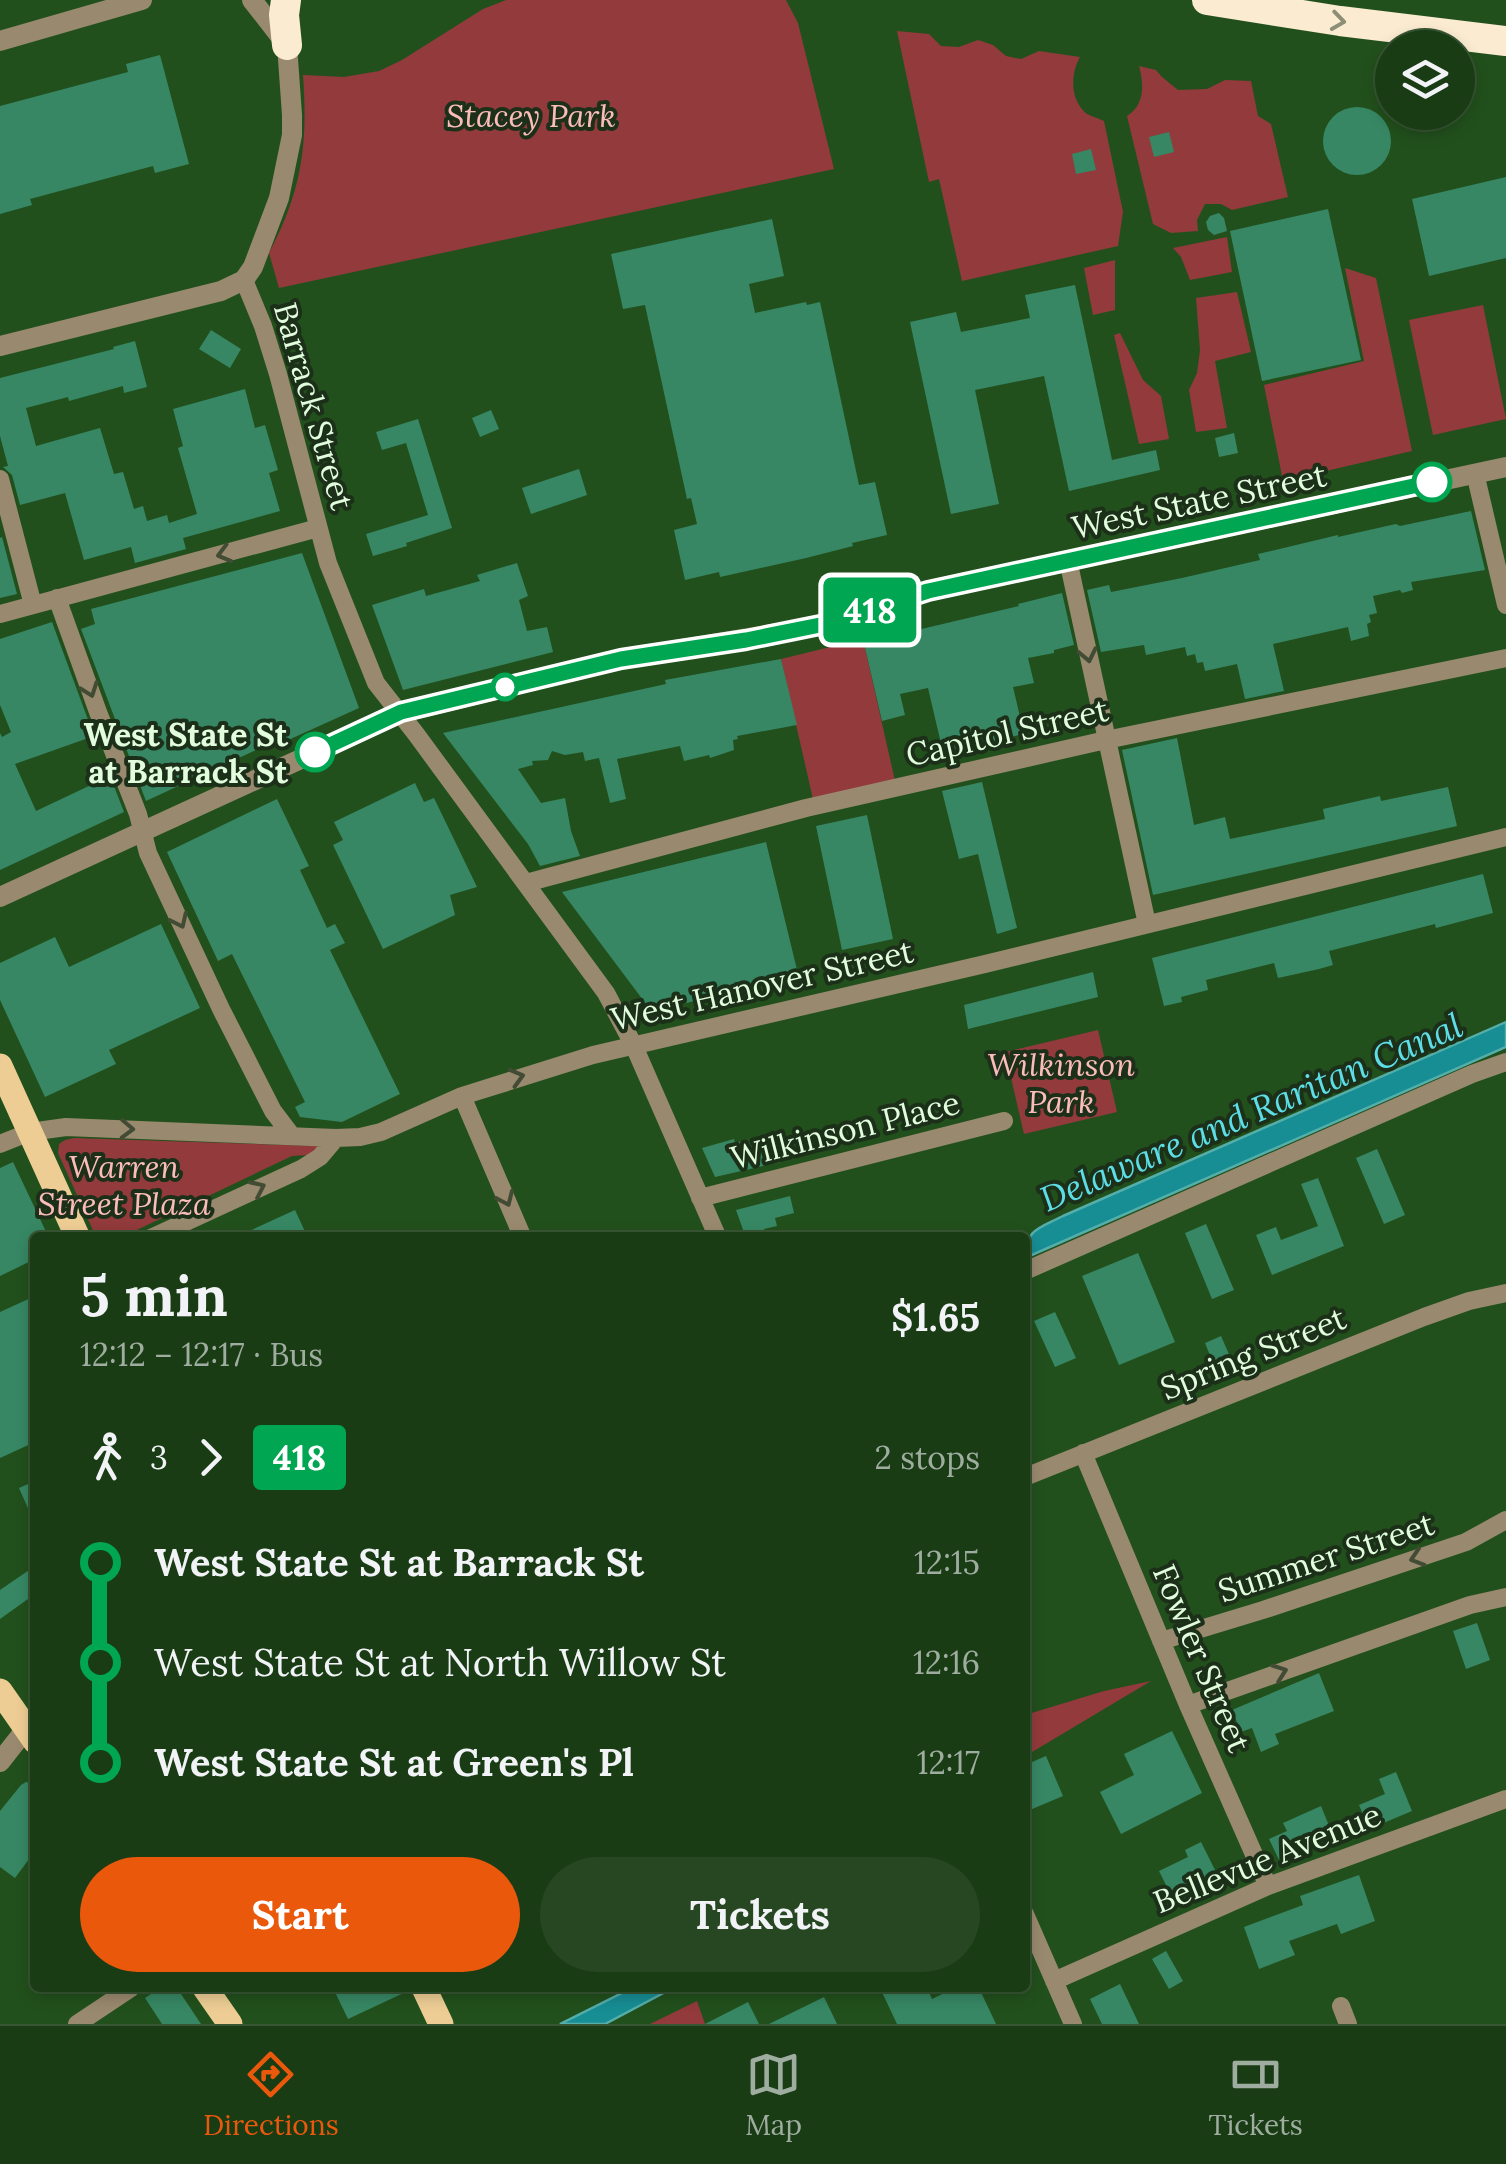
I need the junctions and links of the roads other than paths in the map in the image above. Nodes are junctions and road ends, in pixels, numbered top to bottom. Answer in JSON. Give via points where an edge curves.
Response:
{"nodes":[{"id":1,"x":142,"y":0,"type":"edge"},
{"id":2,"x":252,"y":0,"type":"edge"},
{"id":3,"x":286,"y":0,"type":"edge"},
{"id":4,"x":1208,"y":0,"type":"edge"},
{"id":5,"x":0,"y":41,"type":"edge"},
{"id":6,"x":1506,"y":41,"type":"edge"},
{"id":7,"x":286,"y":45,"type":"junction"},
{"id":8,"x":244,"y":280,"type":"junction"},
{"id":9,"x":0,"y":346,"type":"edge"},
{"id":10,"x":1506,"y":466,"type":"edge"},
{"id":11,"x":1474,"y":474,"type":"junction"},
{"id":12,"x":0,"y":479,"type":"edge"},
{"id":13,"x":318,"y":528,"type":"junction"},
{"id":14,"x":1068,"y":560,"type":"junction"},
{"id":15,"x":57,"y":598,"type":"junction"},
{"id":16,"x":34,"y":604,"type":"junction"},
{"id":17,"x":1506,"y":605,"type":"edge"},
{"id":18,"x":0,"y":614,"type":"edge"},
{"id":19,"x":1506,"y":658,"type":"edge"},
{"id":20,"x":401,"y":712,"type":"junction"},
{"id":21,"x":1106,"y":740,"type":"junction"},
{"id":22,"x":142,"y":831,"type":"junction"},
{"id":23,"x":1506,"y":837,"type":"edge"},
{"id":24,"x":526,"y":884,"type":"junction"},
{"id":25,"x":0,"y":897,"type":"edge"},
{"id":26,"x":1147,"y":924,"type":"junction"},
{"id":27,"x":634,"y":1046,"type":"junction"},
{"id":28,"x":1506,"y":1062,"type":"edge"},
{"id":29,"x":0,"y":1066,"type":"edge"},
{"id":30,"x":462,"y":1096,"type":"junction"},
{"id":31,"x":1004,"y":1121,"type":"dead end"},
{"id":32,"x":30,"y":1132,"type":"junction"},
{"id":33,"x":292,"y":1136,"type":"junction"},
{"id":34,"x":336,"y":1138,"type":"junction"},
{"id":35,"x":0,"y":1144,"type":"edge"},
{"id":36,"x":700,"y":1198,"type":"junction"},
{"id":37,"x":75,"y":1232,"type":"edge"},
{"id":38,"x":164,"y":1232,"type":"edge"},
{"id":39,"x":520,"y":1232,"type":"edge"},
{"id":40,"x":715,"y":1232,"type":"edge"},
{"id":41,"x":1030,"y":1269,"type":"edge"},
{"id":42,"x":1506,"y":1293,"type":"edge"},
{"id":43,"x":1083,"y":1453,"type":"junction"},
{"id":44,"x":1030,"y":1475,"type":"edge"},
{"id":45,"x":1506,"y":1520,"type":"edge"},
{"id":46,"x":1506,"y":1597,"type":"edge"},
{"id":47,"x":1161,"y":1641,"type":"junction"},
{"id":48,"x":0,"y":1691,"type":"edge"},
{"id":49,"x":1188,"y":1705,"type":"junction"},
{"id":50,"x":30,"y":1728,"type":"edge"},
{"id":51,"x":30,"y":1733,"type":"edge"},
{"id":52,"x":0,"y":1762,"type":"edge"},
{"id":53,"x":1506,"y":1799,"type":"edge"},
{"id":54,"x":1268,"y":1886,"type":"junction"},
{"id":55,"x":1030,"y":1926,"type":"edge"},
{"id":56,"x":1054,"y":1981,"type":"junction"},
{"id":57,"x":124,"y":1992,"type":"edge"},
{"id":58,"x":208,"y":1992,"type":"edge"},
{"id":59,"x":426,"y":1992,"type":"edge"},
{"id":60,"x":102,"y":2007,"type":"junction"},
{"id":61,"x":77,"y":2024,"type":"edge"},
{"id":62,"x":114,"y":2024,"type":"edge"},
{"id":63,"x":230,"y":2024,"type":"edge"},
{"id":64,"x":441,"y":2024,"type":"edge"},
{"id":65,"x":1072,"y":2024,"type":"edge"}],
"edges":[{"from":1,"to":5,"type":"street"},
{"from":2,"to":7,"type":"street"},
{"from":3,"to":7,"type":"highway"},
{"from":4,"to":6,"type":"highway","one_way":true},
{"from":7,"to":8,"type":"street","name":"Barrack Street","via":[[292,116],[286,175]]},
{"from":8,"to":9,"type":"street"},
{"from":8,"to":13,"type":"street","name":"Barrack Street","via":[[278,374]]},
{"from":10,"to":11,"type":"street","name":"West State Street"},
{"from":11,"to":14,"type":"street","name":"West State Street"},
{"from":11,"to":17,"type":"street"},
{"from":12,"to":16,"type":"street"},
{"from":13,"to":15,"type":"street","one_way":true},
{"from":13,"to":20,"type":"street","name":"Barrack Street","via":[[376,683]]},
{"from":14,"to":20,"type":"street","name":"West State Street","via":[[928,591],[833,622],[621,659]]},
{"from":14,"to":21,"type":"street","one_way":true},
{"from":15,"to":16,"type":"street"},
{"from":15,"to":22,"type":"street","one_way":true},
{"from":16,"to":18,"type":"street"},
{"from":19,"to":21,"type":"street","name":"Capitol Street"},
{"from":20,"to":22,"type":"street","name":"West State Street"},
{"from":20,"to":24,"type":"street","name":"Barrack Street"},
{"from":21,"to":24,"type":"street","name":"Capitol Street","via":[[806,808]]},
{"from":21,"to":26,"type":"street"},
{"from":22,"to":25,"type":"street","name":"West State Street"},
{"from":22,"to":33,"type":"street","one_way":true,"via":[[221,1009]]},
{"from":23,"to":26,"type":"street","name":"West Hanover Street"},
{"from":24,"to":27,"type":"street","name":"Barrack Street","via":[[606,993]]},
{"from":26,"to":27,"type":"street","name":"West Hanover Street"},
{"from":30,"to":27,"type":"street","name":"West Hanover Street","one_way":true},
{"from":27,"to":36,"type":"street","name":"Barrack Street"},
{"from":28,"to":41,"type":"street"},
{"from":29,"to":32,"type":"main road"},
{"from":30,"to":34,"type":"street","name":"West Hanover Street","via":[[380,1132]]},
{"from":30,"to":39,"type":"street","one_way":true},
{"from":31,"to":36,"type":"street","name":"Wilkinson Place"},
{"from":32,"to":33,"type":"street","name":"West Hanover Street","one_way":true},
{"from":32,"to":35,"type":"street","name":"West Hanover Street"},
{"from":32,"to":37,"type":"main road"},
{"from":33,"to":34,"type":"street","name":"West Hanover Street"},
{"from":38,"to":34,"type":"street","one_way":true,"via":[[300,1169]]},
{"from":36,"to":40,"type":"street","name":"Barrack Street"},
{"from":42,"to":43,"type":"street","name":"Spring Street","via":[[1448,1308]]},
{"from":43,"to":44,"type":"street","name":"Spring Street"},
{"from":43,"to":47,"type":"street","name":"Fowler Street"},
{"from":45,"to":47,"type":"street","name":"Summer Street","one_way":true,"via":[[1466,1542]]},
{"from":49,"to":46,"type":"street","one_way":true},
{"from":47,"to":49,"type":"street","name":"Fowler Street"},
{"from":48,"to":50,"type":"main road"},
{"from":49,"to":54,"type":"street","name":"Fowler Street"},
{"from":51,"to":52,"type":"street"},
{"from":53,"to":54,"type":"street","name":"Bellevue Avenue"},
{"from":54,"to":56,"type":"street","name":"Bellevue Avenue"},
{"from":55,"to":56,"type":"street"},
{"from":56,"to":65,"type":"street"},
{"from":57,"to":60,"type":"street"},
{"from":58,"to":63,"type":"main road"},
{"from":59,"to":64,"type":"main road"},
{"from":60,"to":61,"type":"street"},
{"from":60,"to":62,"type":"street"}]}
